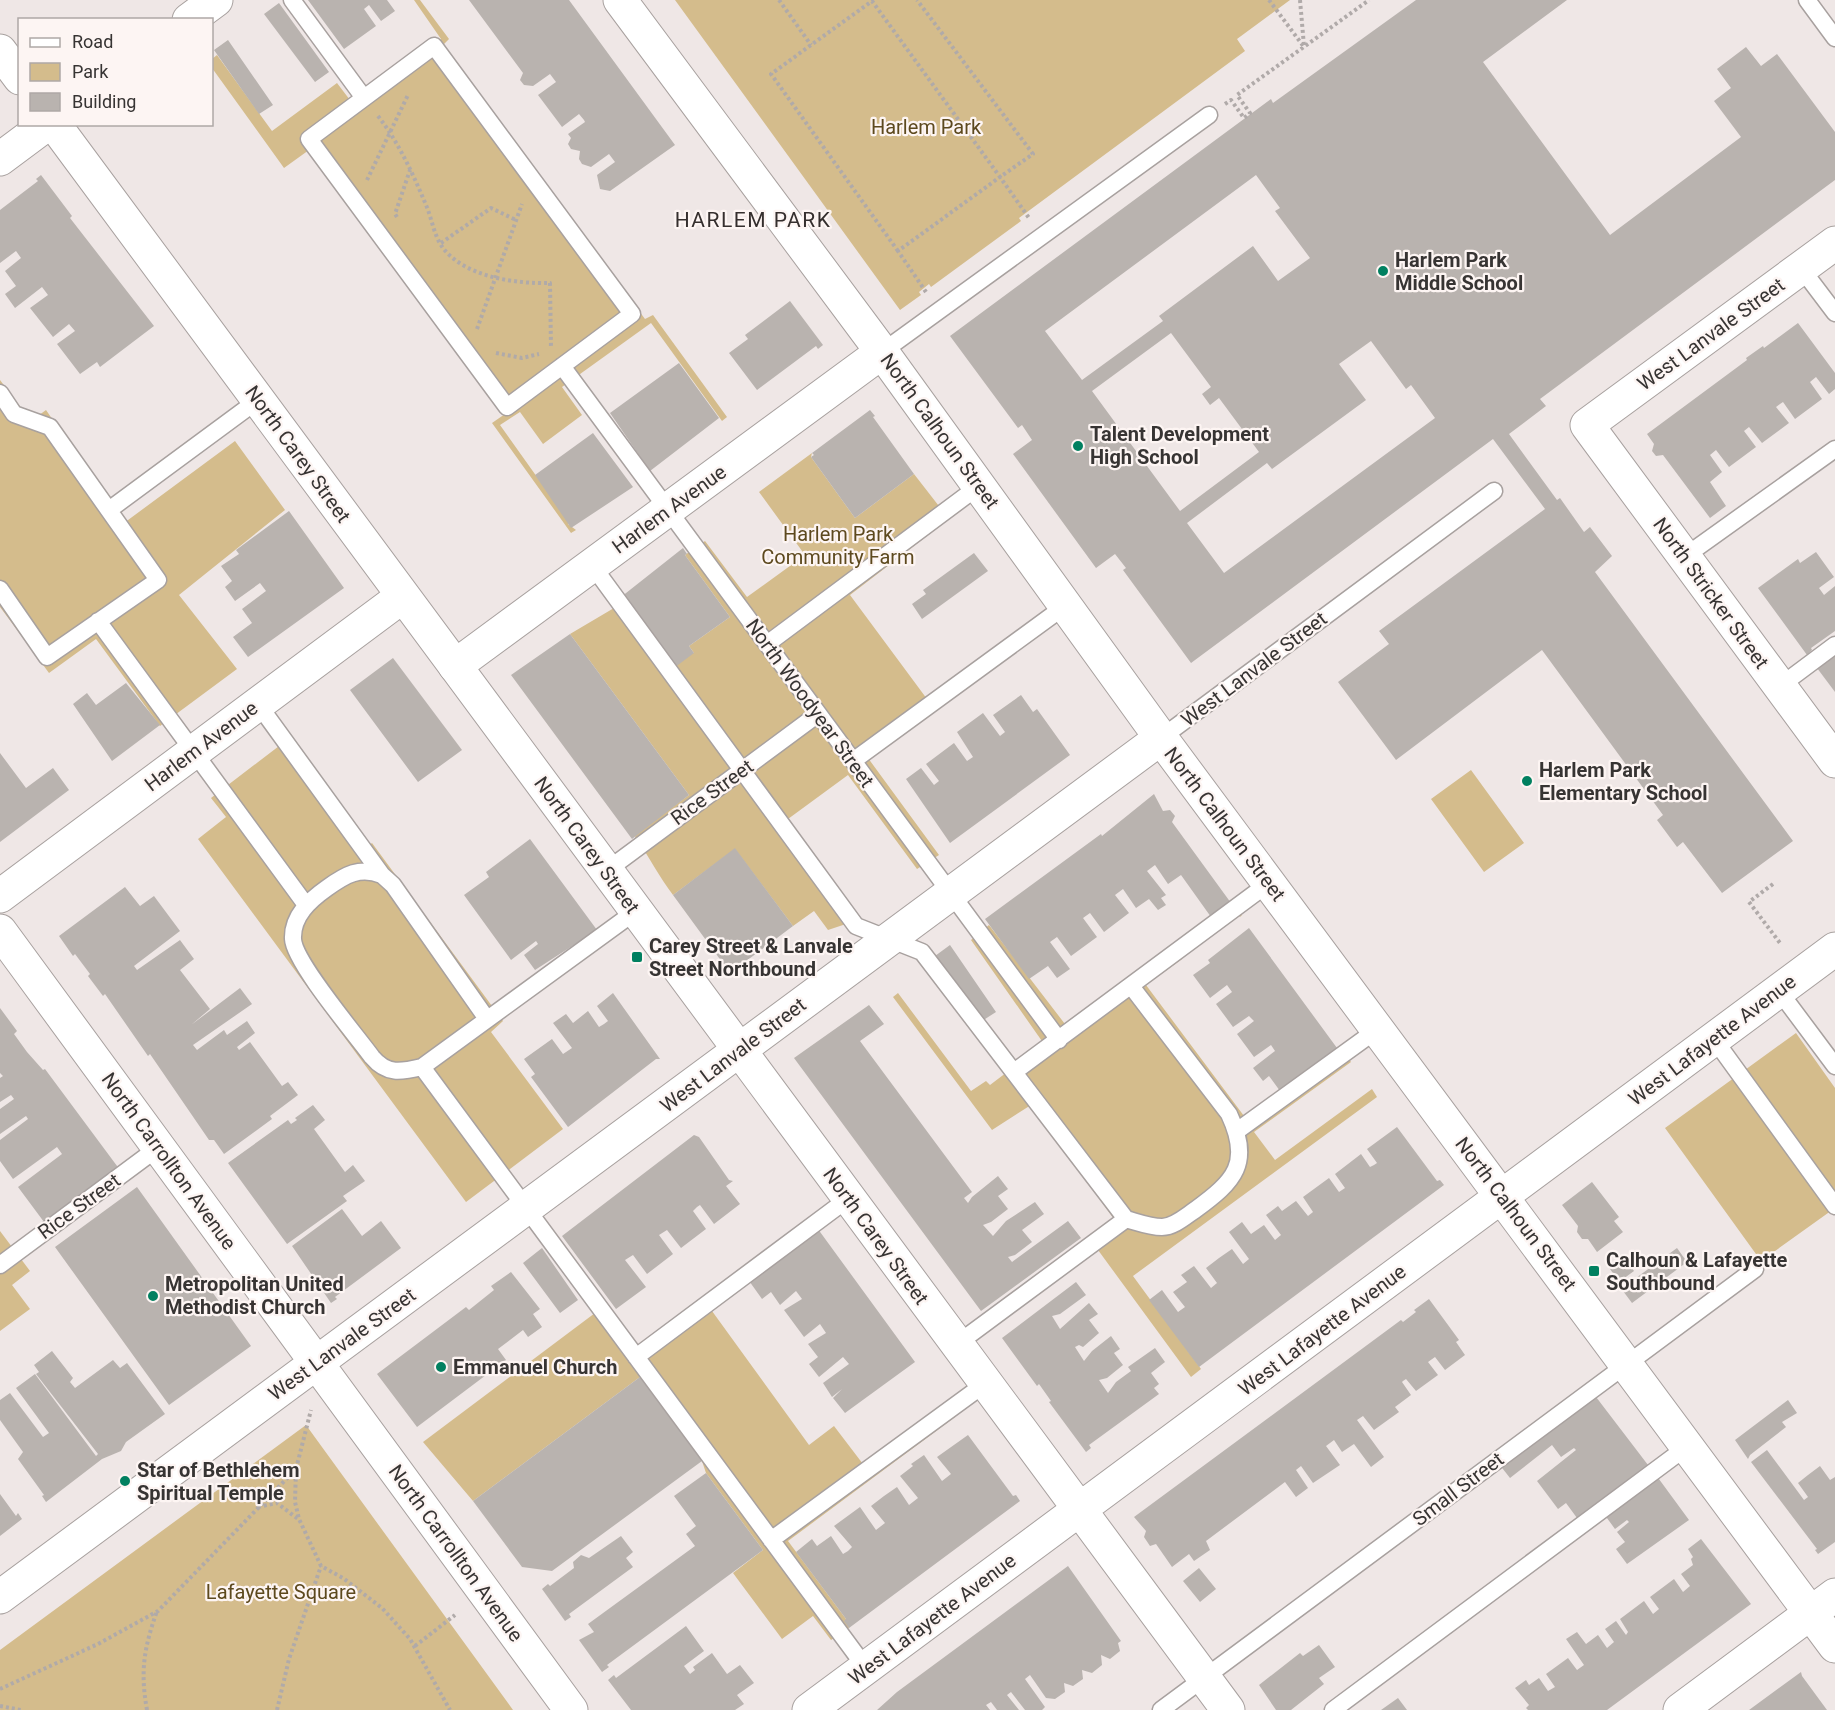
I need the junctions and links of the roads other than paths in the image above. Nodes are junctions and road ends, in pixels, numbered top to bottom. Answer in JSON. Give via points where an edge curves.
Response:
{"nodes":[{"id":1,"x":216,"y":0,"type":"edge"},
{"id":2,"x":292,"y":0,"type":"edge"},
{"id":3,"x":620,"y":0,"type":"edge"},
{"id":4,"x":1807,"y":0,"type":"edge"},
{"id":5,"x":192,"y":18,"type":"edge"},
{"id":6,"x":1835,"y":38,"type":"edge"},
{"id":7,"x":0,"y":51,"type":"edge"},
{"id":8,"x":18,"y":75,"type":"edge"},
{"id":9,"x":364,"y":98,"type":"junction"},
{"id":10,"x":1209,"y":115,"type":"road end"},
{"id":11,"x":44,"y":126,"type":"edge"},
{"id":12,"x":55,"y":126,"type":"edge"},
{"id":13,"x":0,"y":159,"type":"edge"},
{"id":14,"x":1835,"y":243,"type":"edge"},
{"id":15,"x":1801,"y":268,"type":"junction"},
{"id":16,"x":1835,"y":313,"type":"edge"},
{"id":17,"x":882,"y":352,"type":"junction"},
{"id":18,"x":562,"y":366,"type":"junction"},
{"id":19,"x":0,"y":393,"type":"edge"},
{"id":20,"x":258,"y":400,"type":"junction"},
{"id":21,"x":1587,"y":425,"type":"joint"},
{"id":22,"x":1835,"y":449,"type":"edge"},
{"id":23,"x":980,"y":486,"type":"junction"},
{"id":24,"x":1494,"y":491,"type":"dead end"},
{"id":25,"x":109,"y":510,"type":"junction"},
{"id":26,"x":668,"y":510,"type":"junction"},
{"id":27,"x":1684,"y":557,"type":"junction"},
{"id":28,"x":592,"y":565,"type":"junction"},
{"id":29,"x":0,"y":589,"type":"edge"},
{"id":30,"x":403,"y":596,"type":"junction"},
{"id":31,"x":1065,"y":606,"type":"junction"},
{"id":32,"x":98,"y":621,"type":"junction"},
{"id":33,"x":767,"y":644,"type":"junction"},
{"id":34,"x":1835,"y":645,"type":"edge"},
{"id":35,"x":455,"y":666,"type":"junction"},
{"id":36,"x":1780,"y":686,"type":"junction"},
{"id":37,"x":258,"y":704,"type":"junction"},
{"id":38,"x":818,"y":714,"type":"junction"},
{"id":39,"x":1161,"y":738,"type":"junction"},
{"id":40,"x":194,"y":752,"type":"junction"},
{"id":41,"x":853,"y":761,"type":"junction"},
{"id":42,"x":1835,"y":761,"type":"edge"},
{"id":43,"x":740,"y":771,"type":"junction"},
{"id":44,"x":606,"y":871,"type":"junction"},
{"id":45,"x":382,"y":875,"type":"junction"},
{"id":46,"x":1269,"y":883,"type":"junction"},
{"id":47,"x":950,"y":894,"type":"junction"},
{"id":48,"x":0,"y":896,"type":"edge"},
{"id":49,"x":306,"y":905,"type":"junction"},
{"id":50,"x":636,"y":911,"type":"junction"},
{"id":51,"x":0,"y":931,"type":"edge"},
{"id":52,"x":888,"y":940,"type":"junction"},
{"id":53,"x":1835,"y":949,"type":"edge"},
{"id":54,"x":1131,"y":986,"type":"junction"},
{"id":55,"x":1779,"y":990,"type":"junction"},
{"id":56,"x":487,"y":1019,"type":"junction"},
{"id":57,"x":1378,"y":1029,"type":"junction"},
{"id":58,"x":1714,"y":1039,"type":"junction"},
{"id":59,"x":1059,"y":1040,"type":"junction"},
{"id":60,"x":739,"y":1050,"type":"junction"},
{"id":61,"x":1835,"y":1066,"type":"edge"},
{"id":62,"x":422,"y":1067,"type":"junction"},
{"id":63,"x":1014,"y":1072,"type":"junction"},
{"id":64,"x":1237,"y":1131,"type":"junction"},
{"id":65,"x":159,"y":1148,"type":"junction"},
{"id":66,"x":1502,"y":1196,"type":"junction"},
{"id":67,"x":849,"y":1198,"type":"junction"},
{"id":68,"x":1835,"y":1206,"type":"edge"},
{"id":69,"x":526,"y":1208,"type":"junction"},
{"id":70,"x":1126,"y":1219,"type":"junction"},
{"id":71,"x":2,"y":1259,"type":"edge"},
{"id":72,"x":1755,"y":1269,"type":"dead end"},
{"id":73,"x":957,"y":1344,"type":"junction"},
{"id":74,"x":636,"y":1357,"type":"junction"},
{"id":75,"x":317,"y":1362,"type":"junction"},
{"id":76,"x":1627,"y":1364,"type":"junction"},
{"id":77,"x":986,"y":1383,"type":"junction"},
{"id":78,"x":1688,"y":1446,"type":"junction"},
{"id":79,"x":1079,"y":1510,"type":"junction"},
{"id":80,"x":771,"y":1540,"type":"junction"},
{"id":81,"x":0,"y":1597,"type":"edge"},
{"id":82,"x":1823,"y":1604,"type":"edge"},
{"id":83,"x":1835,"y":1646,"type":"edge"},
{"id":84,"x":866,"y":1668,"type":"junction"},
{"id":85,"x":1204,"y":1678,"type":"junction"},
{"id":86,"x":571,"y":1710,"type":"edge"},
{"id":87,"x":809,"y":1710,"type":"edge"},
{"id":88,"x":1161,"y":1710,"type":"edge"},
{"id":89,"x":1228,"y":1710,"type":"edge"},
{"id":90,"x":1333,"y":1710,"type":"edge"},
{"id":91,"x":1680,"y":1710,"type":"edge"}],
"edges":[{"from":1,"to":5,"type":"street"},
{"from":2,"to":9,"type":"lane"},
{"from":3,"to":17,"type":"street","name":"North Calhoun Street"},
{"from":4,"to":6,"type":"lane"},
{"from":7,"to":8,"type":"street"},
{"from":9,"to":18,"type":"lane","via":[[309,139],[507,407]]},
{"from":9,"to":18,"type":"lane","via":[[434,46],[632,314]]},
{"from":10,"to":17,"type":"lane"},
{"from":11,"to":13,"type":"street"},
{"from":12,"to":20,"type":"street","name":"North Carey Street"},
{"from":14,"to":15,"type":"street","name":"West Lanvale Street"},
{"from":15,"to":16,"type":"lane"},
{"from":15,"to":21,"type":"street","name":"West Lanvale Street"},
{"from":17,"to":23,"type":"street","name":"North Calhoun Street"},
{"from":17,"to":26,"type":"street","name":"Harlem Avenue"},
{"from":18,"to":26,"type":"lane","name":"North Woodyear Street"},
{"from":19,"to":25,"type":"lane","via":[[14,414],[50,427]]},
{"from":20,"to":25,"type":"lane"},
{"from":20,"to":30,"type":"street","name":"North Carey Street"},
{"from":21,"to":27,"type":"street","name":"North Stricker Street"},
{"from":22,"to":27,"type":"lane"},
{"from":23,"to":31,"type":"street","name":"North Calhoun Street"},
{"from":23,"to":33,"type":"lane"},
{"from":24,"to":39,"type":"lane","name":"West Lanvale Street"},
{"from":25,"to":32,"type":"lane","via":[[158,580]]},
{"from":26,"to":28,"type":"street","name":"Harlem Avenue"},
{"from":26,"to":33,"type":"lane","name":"North Woodyear Street"},
{"from":27,"to":36,"type":"street","name":"North Stricker Street"},
{"from":28,"to":35,"type":"street","name":"Harlem Avenue"},
{"from":28,"to":43,"type":"lane"},
{"from":29,"to":32,"type":"lane","via":[[47,657]]},
{"from":30,"to":35,"type":"street","name":"North Carey Street"},
{"from":30,"to":37,"type":"street","name":"Harlem Avenue"},
{"from":31,"to":39,"type":"street","name":"North Calhoun Street"},
{"from":31,"to":41,"type":"lane"},
{"from":32,"to":40,"type":"lane"},
{"from":33,"to":38,"type":"lane","name":"North Woodyear Street"},
{"from":34,"to":36,"type":"lane"},
{"from":35,"to":44,"type":"street","name":"North Carey Street"},
{"from":36,"to":42,"type":"street","name":"North Stricker Street"},
{"from":37,"to":40,"type":"street","name":"Harlem Avenue"},
{"from":37,"to":45,"type":"lane"},
{"from":38,"to":41,"type":"lane","name":"North Woodyear Street"},
{"from":38,"to":43,"type":"lane","name":"Rice Street"},
{"from":39,"to":46,"type":"street","name":"North Calhoun Street"},
{"from":39,"to":47,"type":"street","name":"West Lanvale Street"},
{"from":40,"to":48,"type":"street","name":"Harlem Avenue"},
{"from":40,"to":49,"type":"lane"},
{"from":41,"to":47,"type":"lane","name":"North Woodyear Street"},
{"from":43,"to":44,"type":"lane","name":"Rice Street"},
{"from":43,"to":52,"type":"lane","via":[[856,927]]},
{"from":44,"to":50,"type":"street","name":"North Carey Street"},
{"from":45,"to":49,"type":"lane","via":[[357,871],[344,876]]},
{"from":45,"to":56,"type":"lane"},
{"from":46,"to":54,"type":"lane"},
{"from":46,"to":57,"type":"street","name":"North Calhoun Street"},
{"from":47,"to":52,"type":"street","name":"West Lanvale Street"},
{"from":47,"to":59,"type":"lane","name":"North Woodyear Street"},
{"from":49,"to":62,"type":"lane","via":[[296,921],[293,940],[308,969],[379,1066],[401,1072]]},
{"from":50,"to":56,"type":"lane"},
{"from":50,"to":60,"type":"street","name":"North Carey Street"},
{"from":51,"to":65,"type":"street","name":"North Carrollton Avenue"},
{"from":52,"to":60,"type":"street","name":"West Lanvale Street"},
{"from":52,"to":63,"type":"lane","via":[[922,952]]},
{"from":53,"to":55,"type":"street","name":"West Lafayette Avenue"},
{"from":54,"to":59,"type":"lane"},
{"from":54,"to":64,"type":"lane"},
{"from":55,"to":58,"type":"street","name":"West Lafayette Avenue"},
{"from":55,"to":61,"type":"lane"},
{"from":56,"to":62,"type":"lane"},
{"from":57,"to":64,"type":"lane"},
{"from":57,"to":66,"type":"street","name":"North Calhoun Street"},
{"from":58,"to":66,"type":"street","name":"West Lafayette Avenue"},
{"from":58,"to":68,"type":"lane"},
{"from":59,"to":63,"type":"lane"},
{"from":60,"to":67,"type":"street","name":"North Carey Street"},
{"from":60,"to":69,"type":"street","name":"West Lanvale Street"},
{"from":62,"to":69,"type":"lane"},
{"from":63,"to":70,"type":"lane"},
{"from":64,"to":70,"type":"lane","via":[[1239,1150],[1234,1178],[1221,1191],[1165,1227]]},
{"from":65,"to":71,"type":"lane","name":"Rice Street"},
{"from":65,"to":75,"type":"street","name":"North Carrollton Avenue"},
{"from":66,"to":76,"type":"street","name":"North Calhoun Street"},
{"from":66,"to":79,"type":"street","name":"West Lafayette Avenue"},
{"from":67,"to":73,"type":"street","name":"North Carey Street"},
{"from":67,"to":74,"type":"lane"},
{"from":69,"to":74,"type":"lane"},
{"from":69,"to":75,"type":"street","name":"West Lanvale Street"},
{"from":70,"to":73,"type":"lane"},
{"from":72,"to":76,"type":"lane","name":"Small Street"},
{"from":73,"to":77,"type":"street","name":"North Carey Street"},
{"from":74,"to":80,"type":"lane"},
{"from":75,"to":81,"type":"street","name":"West Lanvale Street"},
{"from":75,"to":86,"type":"street","name":"North Carrollton Avenue"},
{"from":76,"to":78,"type":"street","name":"North Calhoun Street"},
{"from":76,"to":85,"type":"lane","name":"Small Street"},
{"from":77,"to":79,"type":"street","name":"North Carey Street"},
{"from":77,"to":80,"type":"lane"},
{"from":78,"to":82,"type":"street","name":"North Calhoun Street"},
{"from":78,"to":90,"type":"lane"},
{"from":79,"to":84,"type":"street","name":"West Lafayette Avenue"},
{"from":79,"to":85,"type":"street","name":"North Carey Street"},
{"from":80,"to":84,"type":"lane"},
{"from":82,"to":83,"type":"street","name":"North Calhoun Street"},
{"from":82,"to":91,"type":"street"},
{"from":84,"to":87,"type":"street","name":"West Lafayette Avenue"},
{"from":85,"to":88,"type":"lane","name":"Small Street"},
{"from":85,"to":89,"type":"street","name":"North Carey Street"}]}
